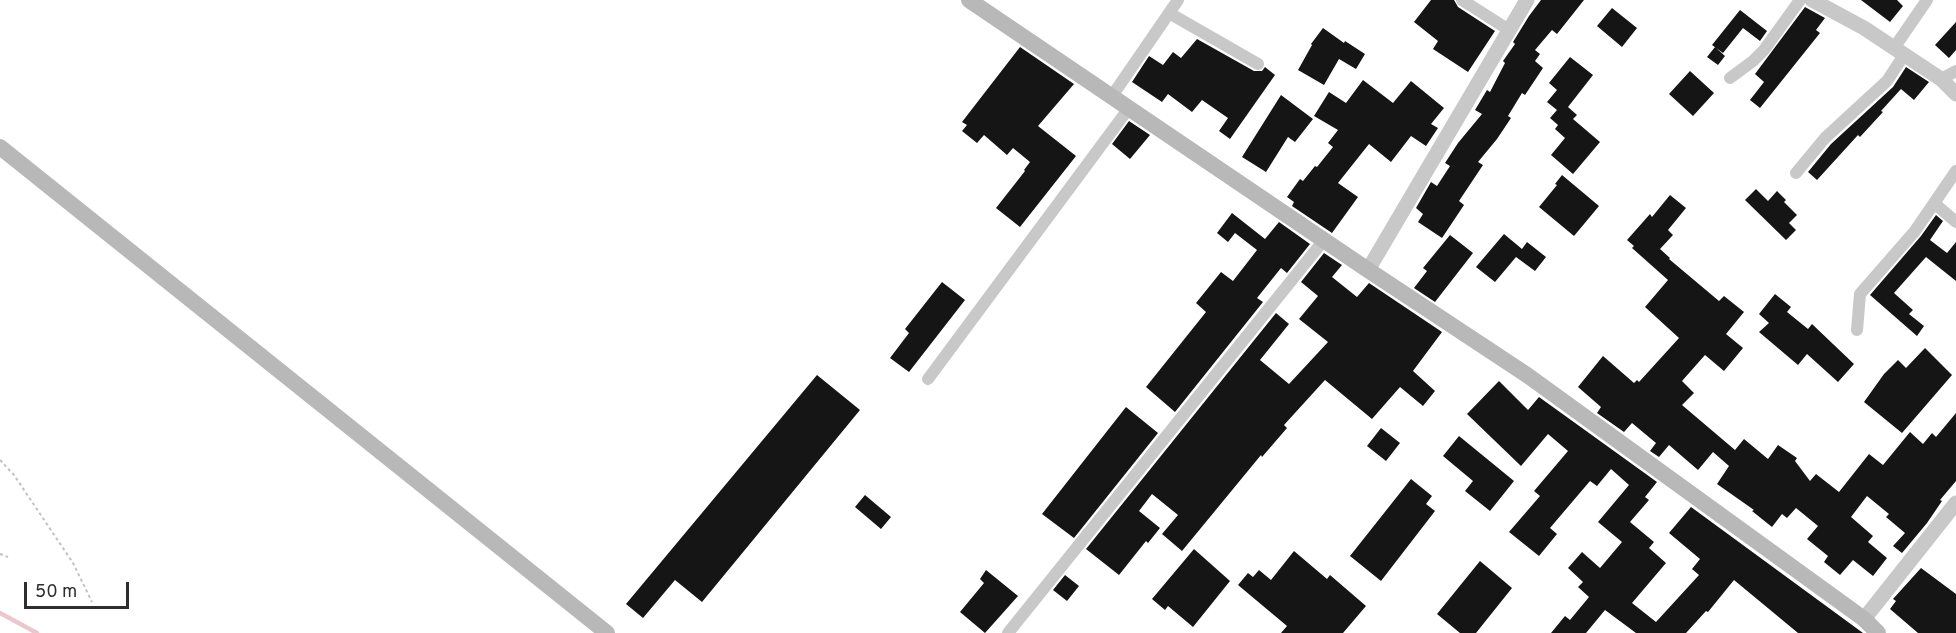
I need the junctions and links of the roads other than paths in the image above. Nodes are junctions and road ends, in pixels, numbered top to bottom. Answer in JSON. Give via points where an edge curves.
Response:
{"nodes":[{"id":1,"x":969,"y":0,"type":"edge"},
{"id":2,"x":1178,"y":0,"type":"edge"},
{"id":3,"x":1462,"y":0,"type":"edge"},
{"id":4,"x":1527,"y":0,"type":"edge"},
{"id":5,"x":1800,"y":0,"type":"edge"},
{"id":6,"x":1812,"y":0,"type":"edge"},
{"id":7,"x":1927,"y":0,"type":"edge"},
{"id":8,"x":1169,"y":13,"type":"junction"},
{"id":9,"x":1509,"y":30,"type":"junction"},
{"id":10,"x":1899,"y":51,"type":"junction"},
{"id":11,"x":1258,"y":64,"type":"dead end"},
{"id":12,"x":1956,"y":71,"type":"edge"},
{"id":13,"x":1730,"y":78,"type":"dead end"},
{"id":14,"x":1941,"y":79,"type":"junction"},
{"id":15,"x":1956,"y":94,"type":"edge"},
{"id":16,"x":1112,"y":96,"type":"junction"},
{"id":17,"x":1129,"y":108,"type":"junction"},
{"id":18,"x":0,"y":147,"type":"edge"},
{"id":19,"x":1956,"y":171,"type":"edge"},
{"id":20,"x":1796,"y":173,"type":"dead end"},
{"id":21,"x":1934,"y":203,"type":"junction"},
{"id":22,"x":1956,"y":222,"type":"edge"},
{"id":23,"x":1324,"y":240,"type":"junction"},
{"id":24,"x":1368,"y":270,"type":"junction"},
{"id":25,"x":1857,"y":330,"type":"dead end"},
{"id":26,"x":928,"y":379,"type":"dead end"},
{"id":27,"x":1956,"y":503,"type":"edge"},
{"id":28,"x":1864,"y":619,"type":"junction"},
{"id":29,"x":608,"y":633,"type":"edge"},
{"id":30,"x":1008,"y":633,"type":"edge"},
{"id":31,"x":1878,"y":633,"type":"edge"}],
"edges":[{"from":1,"to":16,"type":"main road"},
{"from":2,"to":8,"type":"street"},
{"from":3,"to":9,"type":"street"},
{"from":4,"to":9,"type":"street"},
{"from":5,"to":13,"type":"street","via":[[1764,50]]},
{"from":6,"to":10,"type":"street"},
{"from":7,"to":10,"type":"street"},
{"from":8,"to":11,"type":"street"},
{"from":8,"to":16,"type":"street"},
{"from":9,"to":24,"type":"street"},
{"from":10,"to":14,"type":"street"},
{"from":10,"to":20,"type":"street","via":[[1887,81],[1825,138]]},
{"from":12,"to":14,"type":"street"},
{"from":14,"to":15,"type":"street"},
{"from":16,"to":17,"type":"main road"},
{"from":17,"to":23,"type":"main road"},
{"from":17,"to":26,"type":"street"},
{"from":18,"to":29,"type":"main road"},
{"from":19,"to":21,"type":"street"},
{"from":21,"to":22,"type":"street"},
{"from":21,"to":25,"type":"street","via":[[1860,294]]},
{"from":23,"to":24,"type":"main road"},
{"from":23,"to":30,"type":"street"},
{"from":24,"to":28,"type":"main road","via":[[1527,375]]},
{"from":27,"to":28,"type":"street"},
{"from":28,"to":31,"type":"main road"}]}
